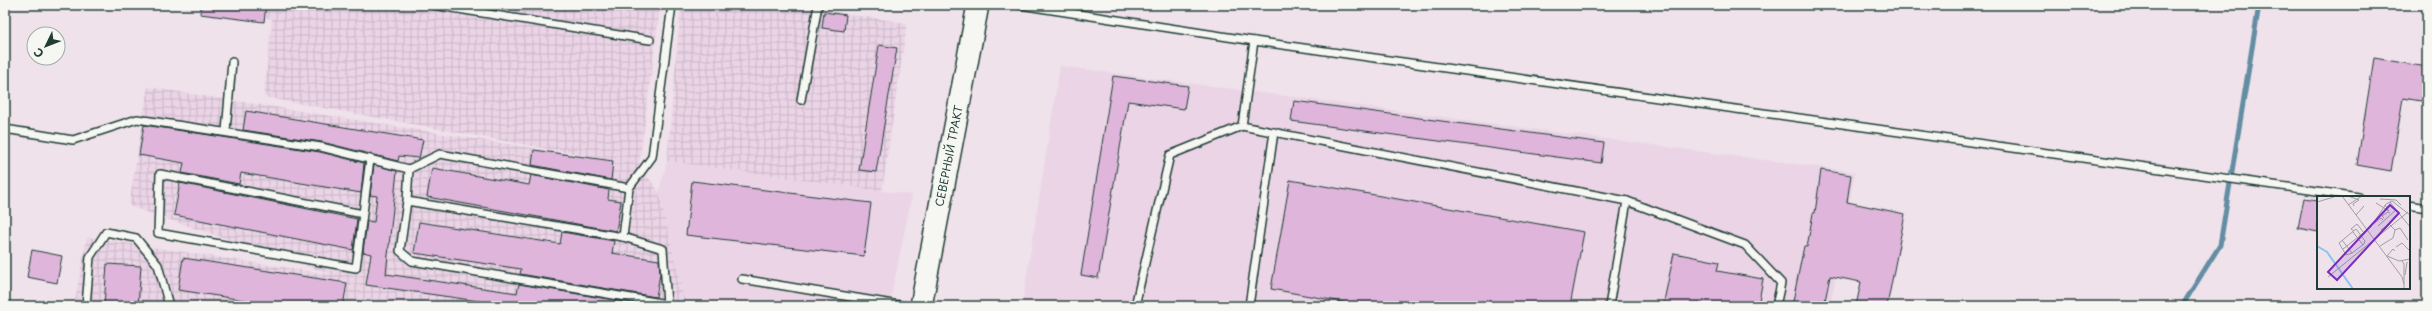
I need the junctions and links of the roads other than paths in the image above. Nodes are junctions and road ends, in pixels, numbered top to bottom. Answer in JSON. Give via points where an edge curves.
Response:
{"nodes":[{"id":1,"x":433,"y":5,"type":"edge"},
{"id":2,"x":672,"y":5,"type":"edge"},
{"id":3,"x":818,"y":5,"type":"edge"},
{"id":4,"x":978,"y":5,"type":"edge"},
{"id":5,"x":1020,"y":5,"type":"edge"},
{"id":6,"x":650,"y":40,"type":"dead end"},
{"id":7,"x":1254,"y":41,"type":"junction"},
{"id":8,"x":232,"y":62,"type":"dead end"},
{"id":9,"x":801,"y":100,"type":"dead end"},
{"id":10,"x":1242,"y":126,"type":"junction"},
{"id":11,"x":5,"y":129,"type":"edge"},
{"id":12,"x":226,"y":131,"type":"junction"},
{"id":13,"x":1274,"y":132,"type":"junction"},
{"id":14,"x":370,"y":159,"type":"junction"},
{"id":15,"x":409,"y":169,"type":"junction"},
{"id":16,"x":629,"y":188,"type":"junction"},
{"id":17,"x":2353,"y":196,"type":"edge"},
{"id":18,"x":408,"y":201,"type":"junction"},
{"id":19,"x":1627,"y":201,"type":"junction"},
{"id":20,"x":2410,"y":205,"type":"edge"},
{"id":21,"x":2427,"y":208,"type":"edge"},
{"id":22,"x":363,"y":214,"type":"junction"},
{"id":23,"x":623,"y":237,"type":"junction"},
{"id":24,"x":742,"y":279,"type":"dead end"},
{"id":25,"x":86,"y":306,"type":"edge"},
{"id":26,"x":169,"y":306,"type":"edge"},
{"id":27,"x":905,"y":306,"type":"edge"},
{"id":28,"x":921,"y":306,"type":"edge"},
{"id":29,"x":1135,"y":306,"type":"edge"},
{"id":30,"x":1249,"y":306,"type":"edge"},
{"id":31,"x":1609,"y":306,"type":"edge"},
{"id":32,"x":1776,"y":306,"type":"edge"}],
"edges":[{"from":1,"to":6,"type":"lane"},
{"from":2,"to":16,"type":"lane","via":[[652,157]]},
{"from":3,"to":9,"type":"lane"},
{"from":4,"to":28,"type":"main road","name":"СЕВЕРНЫЙ ТРАКТ"},
{"from":5,"to":7,"type":"lane"},
{"from":7,"to":10,"type":"lane"},
{"from":7,"to":17,"type":"lane"},
{"from":8,"to":12,"type":"lane"},
{"from":10,"to":13,"type":"lane"},
{"from":10,"to":29,"type":"lane","via":[[1170,155]]},
{"from":11,"to":12,"type":"lane","via":[[73,140],[137,119]]},
{"from":12,"to":14,"type":"lane"},
{"from":13,"to":19,"type":"lane"},
{"from":13,"to":30,"type":"lane"},
{"from":14,"to":15,"type":"lane"},
{"from":14,"to":22,"type":"lane"},
{"from":15,"to":16,"type":"lane","via":[[440,154]]},
{"from":15,"to":18,"type":"lane"},
{"from":16,"to":23,"type":"lane"},
{"from":18,"to":23,"type":"lane"},
{"from":18,"to":23,"type":"lane","via":[[400,250],[412,261],[667,304],[663,249]]},
{"from":19,"to":31,"type":"lane"},
{"from":19,"to":32,"type":"lane","via":[[1745,245],[1781,283]]},
{"from":20,"to":21,"type":"lane"},
{"from":22,"to":22,"type":"lane","via":[[356,268],[158,233],[160,174]]},
{"from":24,"to":27,"type":"lane"},
{"from":25,"to":26,"type":"lane","via":[[90,257],[106,232],[136,238],[158,265]]}]}
